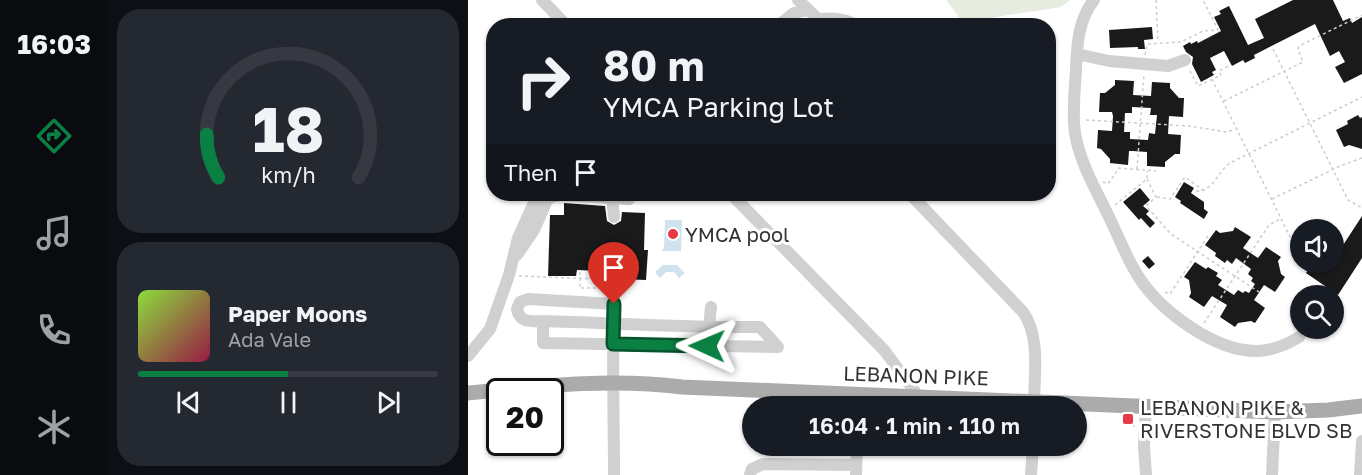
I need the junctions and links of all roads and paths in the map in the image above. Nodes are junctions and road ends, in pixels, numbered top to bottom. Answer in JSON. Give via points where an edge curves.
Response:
{"nodes":[{"id":1,"x":542,"y":0,"type":"edge"},
{"id":2,"x":798,"y":0,"type":"edge"},
{"id":3,"x":1094,"y":0,"type":"edge"},
{"id":4,"x":1156,"y":0,"type":"edge"},
{"id":5,"x":808,"y":9,"type":"junction"},
{"id":6,"x":1362,"y":15,"type":"edge"},
{"id":7,"x":559,"y":18,"type":"edge"},
{"id":8,"x":788,"y":18,"type":"edge"},
{"id":9,"x":817,"y":18,"type":"edge"},
{"id":10,"x":1158,"y":43,"type":"dead end"},
{"id":11,"x":1274,"y":49,"type":"dead end"},
{"id":12,"x":1077,"y":54,"type":"junction"},
{"id":13,"x":1185,"y":60,"type":"joint"},
{"id":14,"x":1229,"y":66,"type":"dead end"},
{"id":15,"x":1284,"y":71,"type":"junction"},
{"id":16,"x":1212,"y":79,"type":"junction"},
{"id":17,"x":1362,"y":98,"type":"edge"},
{"id":18,"x":1223,"y":101,"type":"junction"},
{"id":19,"x":1074,"y":120,"type":"junction"},
{"id":20,"x":1310,"y":123,"type":"junction"},
{"id":21,"x":1236,"y":128,"type":"junction"},
{"id":22,"x":1249,"y":153,"type":"junction"},
{"id":23,"x":1362,"y":158,"type":"edge"},
{"id":24,"x":1333,"y":169,"type":"junction"},
{"id":25,"x":1147,"y":170,"type":"junction"},
{"id":26,"x":1156,"y":171,"type":"dead end"},
{"id":27,"x":1147,"y":179,"type":"junction"},
{"id":28,"x":1204,"y":190,"type":"junction"},
{"id":29,"x":1097,"y":191,"type":"junction"},
{"id":30,"x":1196,"y":191,"type":"dead end"},
{"id":31,"x":1156,"y":197,"type":"junction"},
{"id":32,"x":1271,"y":199,"type":"junction"},
{"id":33,"x":535,"y":201,"type":"edge"},
{"id":34,"x":547,"y":201,"type":"edge"},
{"id":35,"x":612,"y":201,"type":"edge"},
{"id":36,"x":738,"y":201,"type":"edge"},
{"id":37,"x":917,"y":201,"type":"edge"},
{"id":38,"x":1105,"y":208,"type":"junction"},
{"id":39,"x":1362,"y":208,"type":"edge"},
{"id":40,"x":614,"y":217,"type":"dead end"},
{"id":41,"x":1281,"y":218,"type":"junction"},
{"id":42,"x":1208,"y":236,"type":"dead end"},
{"id":43,"x":1290,"y":237,"type":"edge"},
{"id":44,"x":1197,"y":252,"type":"junction"},
{"id":45,"x":580,"y":270,"type":"dead end"},
{"id":46,"x":509,"y":275,"type":"junction"},
{"id":47,"x":1235,"y":277,"type":"junction"},
{"id":48,"x":580,"y":278,"type":"junction"},
{"id":49,"x":1259,"y":292,"type":"dead end"},
{"id":50,"x":1157,"y":300,"type":"junction"},
{"id":51,"x":711,"y":307,"type":"dead end"},
{"id":52,"x":543,"y":321,"type":"junction"},
{"id":53,"x":613,"y":323,"type":"junction"},
{"id":54,"x":709,"y":327,"type":"junction"},
{"id":55,"x":1198,"y":331,"type":"junction"},
{"id":56,"x":1297,"y":339,"type":"edge"},
{"id":57,"x":613,"y":344,"type":"junction"},
{"id":58,"x":468,"y":356,"type":"edge"},
{"id":59,"x":612,"y":382,"type":"junction"},
{"id":60,"x":468,"y":393,"type":"edge"},
{"id":61,"x":803,"y":396,"type":"edge"},
{"id":62,"x":918,"y":396,"type":"edge"},
{"id":63,"x":1034,"y":396,"type":"edge"},
{"id":64,"x":1087,"y":405,"type":"edge"},
{"id":65,"x":1362,"y":406,"type":"edge"},
{"id":66,"x":1146,"y":407,"type":"junction"},
{"id":67,"x":1275,"y":412,"type":"junction"},
{"id":68,"x":1362,"y":441,"type":"edge"},
{"id":69,"x":1032,"y":456,"type":"edge"},
{"id":70,"x":856,"y":470,"type":"edge"},
{"id":71,"x":614,"y":475,"type":"edge"},
{"id":72,"x":750,"y":475,"type":"edge"},
{"id":73,"x":1031,"y":475,"type":"edge"},
{"id":74,"x":1146,"y":475,"type":"edge"},
{"id":75,"x":1272,"y":475,"type":"edge"},
{"id":76,"x":1360,"y":475,"type":"edge"}],
"edges":[{"from":1,"to":7,"type":"street"},
{"from":2,"to":5,"type":"street"},
{"from":3,"to":12,"type":"street","via":[[1081,24]]},
{"from":4,"to":10,"type":"path"},
{"from":5,"to":8,"type":"street"},
{"from":5,"to":9,"type":"street"},
{"from":6,"to":15,"type":"path","via":[[1298,47],[1303,62]]},
{"from":11,"to":15,"type":"path"},
{"from":12,"to":13,"type":"street","via":[[1168,66]]},
{"from":12,"to":19,"type":"street"},
{"from":13,"to":16,"type":"path","via":[[1198,86]]},
{"from":14,"to":16,"type":"path"},
{"from":15,"to":18,"type":"path"},
{"from":15,"to":20,"type":"path"},
{"from":16,"to":18,"type":"path"},
{"from":17,"to":20,"type":"path"},
{"from":18,"to":21,"type":"path"},
{"from":19,"to":21,"type":"path","via":[[1189,126],[1227,132]]},
{"from":19,"to":29,"type":"street","via":[[1081,155]]},
{"from":20,"to":22,"type":"path"},
{"from":20,"to":24,"type":"path"},
{"from":21,"to":22,"type":"path"},
{"from":22,"to":28,"type":"path","via":[[1226,165]]},
{"from":22,"to":32,"type":"path"},
{"from":23,"to":24,"type":"path"},
{"from":24,"to":32,"type":"path"},
{"from":24,"to":39,"type":"path","via":[[1348,200]]},
{"from":25,"to":26,"type":"path"},
{"from":25,"to":27,"type":"path"},
{"from":25,"to":29,"type":"path","via":[[1119,168],[1108,184],[1103,181]]},
{"from":27,"to":31,"type":"path"},
{"from":27,"to":38,"type":"path","via":[[1117,204]]},
{"from":28,"to":30,"type":"path"},
{"from":28,"to":31,"type":"path","via":[[1185,177],[1170,199]]},
{"from":29,"to":38,"type":"street"},
{"from":31,"to":44,"type":"path","via":[[1146,206],[1168,232]]},
{"from":32,"to":41,"type":"path"},
{"from":33,"to":46,"type":"street","via":[[518,238]]},
{"from":34,"to":46,"type":"street"},
{"from":35,"to":40,"type":"street"},
{"from":36,"to":62,"type":"street","via":[[884,350]]},
{"from":37,"to":63,"type":"street","via":[[1031,323]]},
{"from":38,"to":50,"type":"street","via":[[1137,274]]},
{"from":41,"to":43,"type":"path"},
{"from":41,"to":47,"type":"path","via":[[1269,225]]},
{"from":42,"to":44,"type":"path"},
{"from":44,"to":47,"type":"path"},
{"from":44,"to":50,"type":"path","via":[[1170,294],[1164,292]]},
{"from":45,"to":48,"type":"path"},
{"from":46,"to":48,"type":"path"},
{"from":46,"to":58,"type":"street","via":[[490,329]]},
{"from":47,"to":49,"type":"path"},
{"from":47,"to":55,"type":"path"},
{"from":48,"to":48,"type":"path","via":[[580,290],[598,288],[598,279]]},
{"from":50,"to":55,"type":"street"},
{"from":51,"to":54,"type":"street"},
{"from":52,"to":53,"type":"street"},
{"from":52,"to":53,"type":"street","via":[[521,319],[518,305],[522,300],[614,304]]},
{"from":52,"to":57,"type":"street","via":[[543,343]]},
{"from":53,"to":54,"type":"street"},
{"from":53,"to":57,"type":"street"},
{"from":54,"to":57,"type":"street","via":[[760,327],[778,347]]},
{"from":55,"to":56,"type":"street","via":[[1225,345],[1256,351],[1281,347]]},
{"from":57,"to":59,"type":"street"},
{"from":59,"to":60,"type":"main road","name":"LEBANON PIKE"},
{"from":59,"to":61,"type":"main road","name":"LEBANON PIKE"},
{"from":59,"to":71,"type":"street"},
{"from":64,"to":66,"type":"main road","name":"LEBANON PIKE"},
{"from":65,"to":67,"type":"main road","name":"LEBANON PIKE"},
{"from":66,"to":67,"type":"main road","name":"LEBANON PIKE"},
{"from":66,"to":74,"type":"street"},
{"from":67,"to":75,"type":"street"},
{"from":68,"to":76,"type":"street"},
{"from":69,"to":73,"type":"street"},
{"from":70,"to":72,"type":"street","via":[[756,465]]}]}
